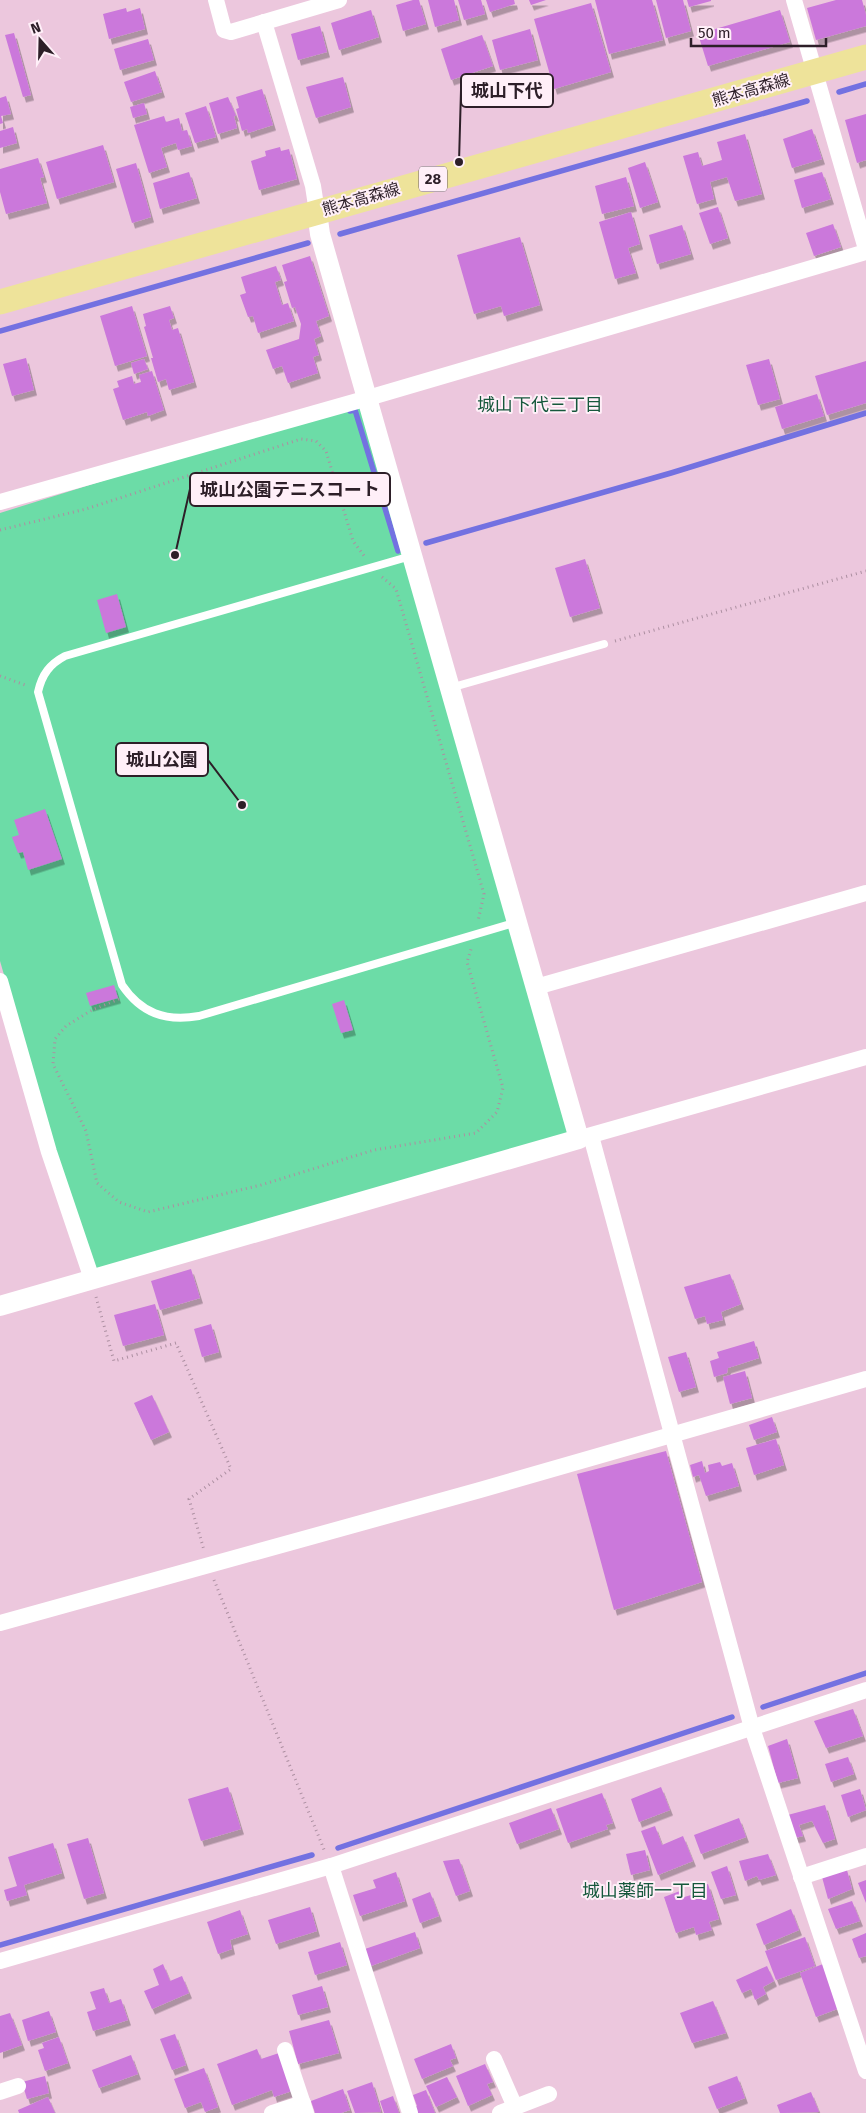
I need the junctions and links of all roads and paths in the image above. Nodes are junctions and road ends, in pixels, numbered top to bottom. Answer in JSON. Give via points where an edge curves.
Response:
{"nodes":[{"id":1,"x":216,"y":0,"type":"edge"},
{"id":2,"x":339,"y":0,"type":"edge"},
{"id":3,"x":794,"y":0,"type":"edge"},
{"id":4,"x":264,"y":22,"type":"junction"},
{"id":5,"x":866,"y":57,"type":"edge"},
{"id":6,"x":816,"y":72,"type":"junction"},
{"id":7,"x":317,"y":212,"type":"junction"},
{"id":8,"x":866,"y":250,"type":"edge"},
{"id":9,"x":0,"y":302,"type":"edge"},
{"id":10,"x":368,"y":398,"type":"junction"},
{"id":11,"x":0,"y":502,"type":"edge"},
{"id":12,"x":0,"y":530,"type":"edge"},
{"id":13,"x":413,"y":556,"type":"junction"},
{"id":14,"x":372,"y":568,"type":"junction"},
{"id":15,"x":866,"y":571,"type":"edge"},
{"id":16,"x":604,"y":644,"type":"joint"},
{"id":17,"x":0,"y":676,"type":"edge"},
{"id":18,"x":450,"y":688,"type":"junction"},
{"id":19,"x":39,"y":690,"type":"junction"},
{"id":20,"x":866,"y":893,"type":"edge"},
{"id":21,"x":517,"y":922,"type":"junction"},
{"id":22,"x":474,"y":935,"type":"junction"},
{"id":23,"x":0,"y":981,"type":"edge"},
{"id":24,"x":536,"y":987,"type":"junction"},
{"id":25,"x":129,"y":995,"type":"junction"},
{"id":26,"x":866,"y":1057,"type":"edge"},
{"id":27,"x":585,"y":1138,"type":"junction"},
{"id":28,"x":92,"y":1279,"type":"junction"},
{"id":29,"x":0,"y":1306,"type":"edge"},
{"id":30,"x":866,"y":1379,"type":"edge"},
{"id":31,"x":672,"y":1434,"type":"junction"},
{"id":32,"x":208,"y":1565,"type":"junction"},
{"id":33,"x":0,"y":1623,"type":"edge"},
{"id":34,"x":866,"y":1690,"type":"edge"},
{"id":35,"x":752,"y":1728,"type":"junction"},
{"id":36,"x":866,"y":1856,"type":"edge"},
{"id":37,"x":331,"y":1866,"type":"junction"},
{"id":38,"x":801,"y":1878,"type":"junction"},
{"id":39,"x":0,"y":1961,"type":"edge"},
{"id":40,"x":285,"y":2050,"type":"dead end"},
{"id":41,"x":494,"y":2059,"type":"dead end"},
{"id":42,"x":866,"y":2071,"type":"edge"},
{"id":43,"x":18,"y":2086,"type":"dead end"},
{"id":44,"x":0,"y":2092,"type":"edge"},
{"id":45,"x":549,"y":2094,"type":"dead end"},
{"id":46,"x":304,"y":2108,"type":"edge"},
{"id":47,"x":507,"y":2110,"type":"edge"},
{"id":48,"x":272,"y":2113,"type":"edge"},
{"id":49,"x":410,"y":2113,"type":"edge"}],
"edges":[{"from":1,"to":4,"type":"street","via":[[224,30],[230,32]]},
{"from":2,"to":4,"type":"street"},
{"from":3,"to":6,"type":"street"},
{"from":4,"to":7,"type":"street","via":[[313,186]]},
{"from":5,"to":6,"type":"main road","name":"熊本高森線","number":"28"},
{"from":6,"to":7,"type":"main road","name":"熊本高森線","number":"28"},
{"from":6,"to":8,"type":"street"},
{"from":7,"to":9,"type":"main road","name":"熊本高森線","number":"28"},
{"from":7,"to":10,"type":"street","via":[[320,234]]},
{"from":8,"to":10,"type":"street"},
{"from":10,"to":11,"type":"street"},
{"from":10,"to":13,"type":"street"},
{"from":12,"to":14,"type":"path","via":[[86,510],[301,439],[316,441],[326,450],[353,541]]},
{"from":13,"to":14,"type":"lane"},
{"from":13,"to":18,"type":"street"},
{"from":14,"to":19,"type":"lane","via":[[65,656],[46,670]]},
{"from":14,"to":22,"type":"path","via":[[396,589],[484,894]]},
{"from":15,"to":16,"type":"path"},
{"from":16,"to":18,"type":"lane"},
{"from":17,"to":19,"type":"path"},
{"from":18,"to":21,"type":"street"},
{"from":19,"to":25,"type":"lane","via":[[122,985]]},
{"from":20,"to":24,"type":"street"},
{"from":21,"to":22,"type":"lane"},
{"from":21,"to":24,"type":"street"},
{"from":22,"to":25,"type":"lane","via":[[183,1019],[166,1018],[140,1005]]},
{"from":22,"to":25,"type":"path","via":[[467,962],[503,1088],[497,1112],[476,1133],[374,1150],[261,1184],[148,1212],[119,1202],[97,1183],[86,1131],[53,1064],[55,1039],[66,1026],[92,1010]]},
{"from":23,"to":28,"type":"street","via":[[49,1152]]},
{"from":24,"to":27,"type":"street"},
{"from":26,"to":27,"type":"street"},
{"from":27,"to":28,"type":"street"},
{"from":27,"to":31,"type":"street"},
{"from":28,"to":29,"type":"street"},
{"from":28,"to":32,"type":"path","via":[[114,1361],[176,1343],[231,1469],[189,1500]]},
{"from":30,"to":31,"type":"street"},
{"from":31,"to":32,"type":"street"},
{"from":31,"to":35,"type":"street"},
{"from":32,"to":33,"type":"street"},
{"from":32,"to":37,"type":"path"},
{"from":34,"to":35,"type":"street"},
{"from":35,"to":37,"type":"street"},
{"from":35,"to":38,"type":"street"},
{"from":36,"to":38,"type":"street"},
{"from":37,"to":39,"type":"street"},
{"from":37,"to":49,"type":"street"},
{"from":38,"to":42,"type":"street"},
{"from":40,"to":46,"type":"street"},
{"from":41,"to":47,"type":"street"},
{"from":43,"to":44,"type":"street"},
{"from":45,"to":47,"type":"street"},
{"from":46,"to":48,"type":"street"}]}
